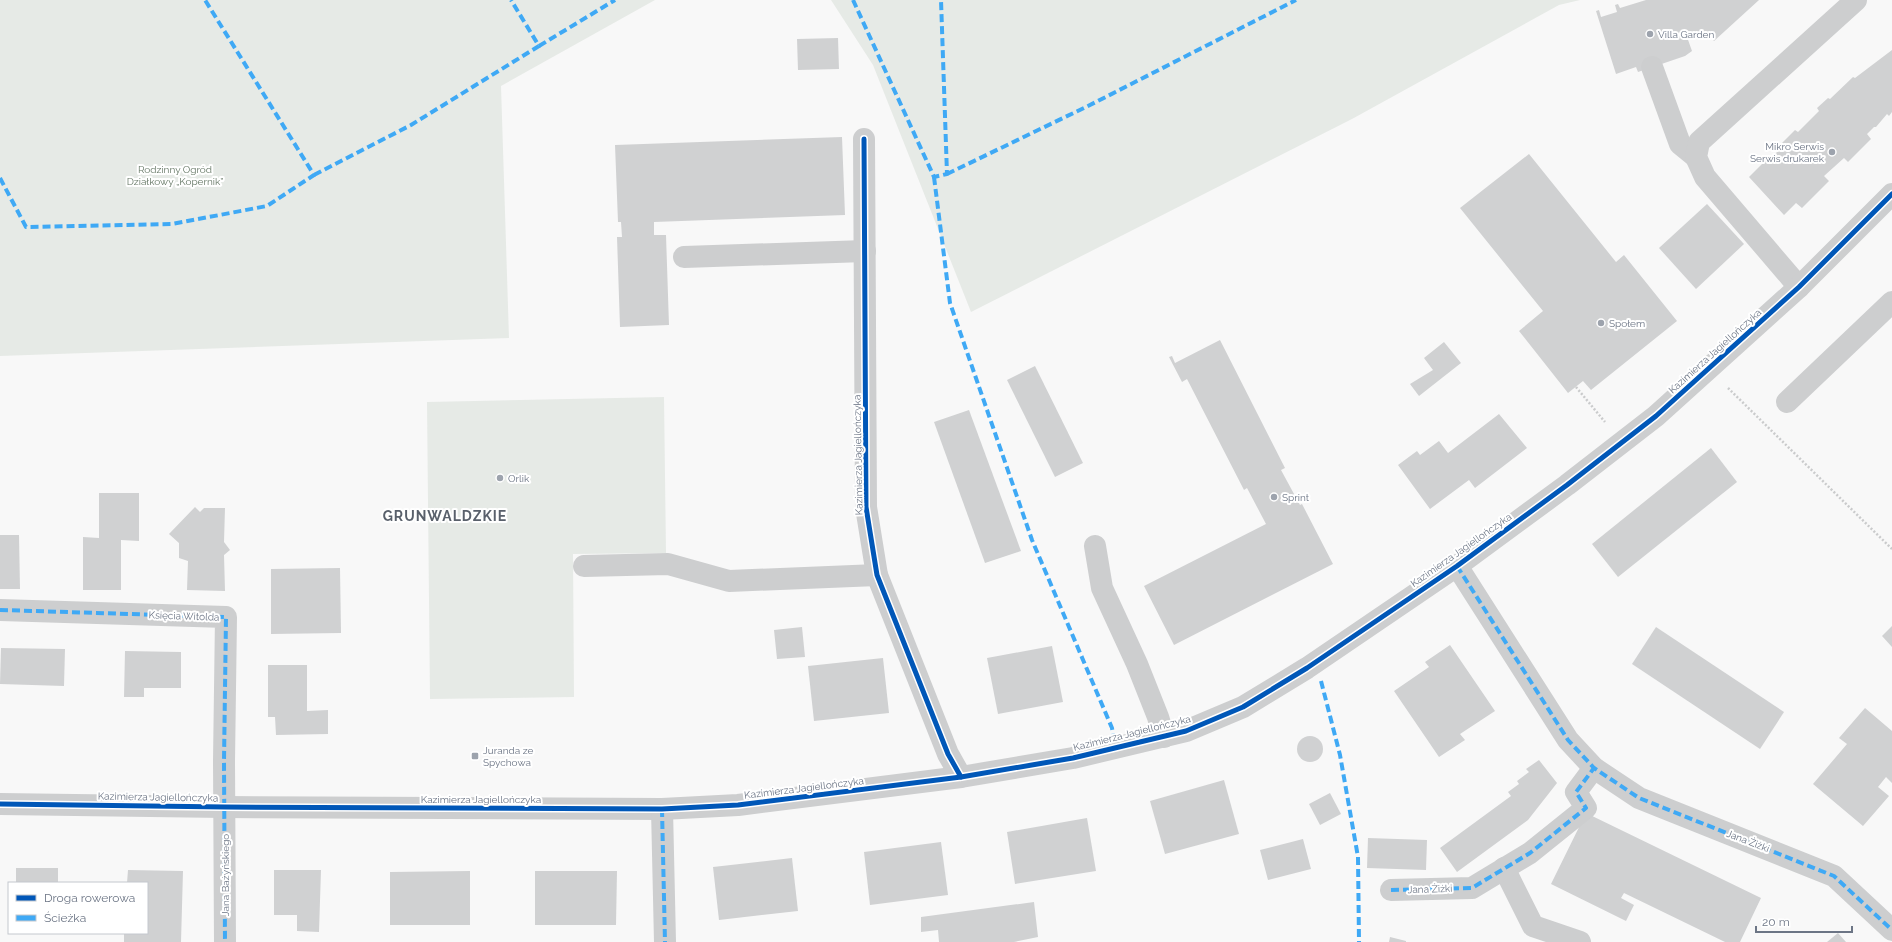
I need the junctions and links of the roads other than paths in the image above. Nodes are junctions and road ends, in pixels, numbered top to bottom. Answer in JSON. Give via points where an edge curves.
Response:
{"nodes":[{"id":1,"x":1856,"y":0,"type":"edge"},
{"id":2,"x":1652,"y":67,"type":"dead end"},
{"id":3,"x":864,"y":139,"type":"dead end"},
{"id":4,"x":1696,"y":157,"type":"junction"},
{"id":5,"x":1892,"y":194,"type":"edge"},
{"id":6,"x":865,"y":251,"type":"junction"},
{"id":7,"x":684,"y":257,"type":"dead end"},
{"id":8,"x":1799,"y":287,"type":"junction"},
{"id":9,"x":1892,"y":302,"type":"edge"},
{"id":10,"x":1787,"y":402,"type":"dead end"},
{"id":11,"x":1094,"y":546,"type":"dead end"},
{"id":12,"x":584,"y":566,"type":"dead end"},
{"id":13,"x":1457,"y":566,"type":"junction"},
{"id":14,"x":877,"y":576,"type":"junction"},
{"id":15,"x":0,"y":610,"type":"edge"},
{"id":16,"x":1164,"y":737,"type":"junction"},
{"id":17,"x":1594,"y":768,"type":"junction"},
{"id":18,"x":961,"y":777,"type":"junction"},
{"id":19,"x":0,"y":804,"type":"edge"},
{"id":20,"x":225,"y":807,"type":"junction"},
{"id":21,"x":662,"y":809,"type":"junction"},
{"id":22,"x":1504,"y":868,"type":"junction"},
{"id":23,"x":1391,"y":890,"type":"dead end"},
{"id":24,"x":1892,"y":930,"type":"edge"},
{"id":25,"x":225,"y":942,"type":"edge"},
{"id":26,"x":665,"y":942,"type":"edge"},
{"id":27,"x":1580,"y":942,"type":"edge"}],
"edges":[{"from":1,"to":4,"type":"street","via":[[1700,142]]},
{"from":2,"to":4,"type":"street","via":[[1680,144]]},
{"from":3,"to":6,"type":"street","name":"Kazimierza Jagiellończyka"},
{"from":4,"to":8,"type":"street","via":[[1705,177]]},
{"from":5,"to":8,"type":"street","name":"Kazimierza Jagiellończyka"},
{"from":6,"to":7,"type":"street"},
{"from":6,"to":14,"type":"street","name":"Kazimierza Jagiellończyka","via":[[866,507]]},
{"from":8,"to":13,"type":"street","name":"Kazimierza Jagiellończyka","via":[[1656,416]]},
{"from":9,"to":10,"type":"street"},
{"from":11,"to":16,"type":"street","via":[[1102,588],[1137,664]]},
{"from":12,"to":14,"type":"street","via":[[668,564],[729,581]]},
{"from":13,"to":16,"type":"street","name":"Kazimierza Jagiellończyka","via":[[1307,668],[1243,707],[1186,731]]},
{"from":13,"to":17,"type":"street","name":"Jana Żiżki","via":[[1568,740]]},
{"from":14,"to":18,"type":"street","name":"Kazimierza Jagiellończyka","via":[[948,754]]},
{"from":15,"to":20,"type":"street","name":"Księcia Witolda","via":[[226,617]]},
{"from":16,"to":18,"type":"street","name":"Kazimierza Jagiellończyka","via":[[1073,758]]},
{"from":17,"to":22,"type":"street","name":"Jana Żiżki","via":[[1576,792],[1586,808],[1530,853]]},
{"from":17,"to":24,"type":"street","name":"Jana Żiżki","via":[[1639,798],[1834,876]]},
{"from":18,"to":21,"type":"street","name":"Kazimierza Jagiellończyka","via":[[738,805]]},
{"from":19,"to":20,"type":"street","name":"Kazimierza Jagiellończyka"},
{"from":20,"to":21,"type":"street","name":"Kazimierza Jagiellończyka"},
{"from":20,"to":25,"type":"street","name":"Jana Bażyńskiego"},
{"from":21,"to":26,"type":"street"},
{"from":22,"to":23,"type":"street","name":"Jana Żiżki","via":[[1472,888]]},
{"from":22,"to":27,"type":"street","via":[[1533,926]]}]}
